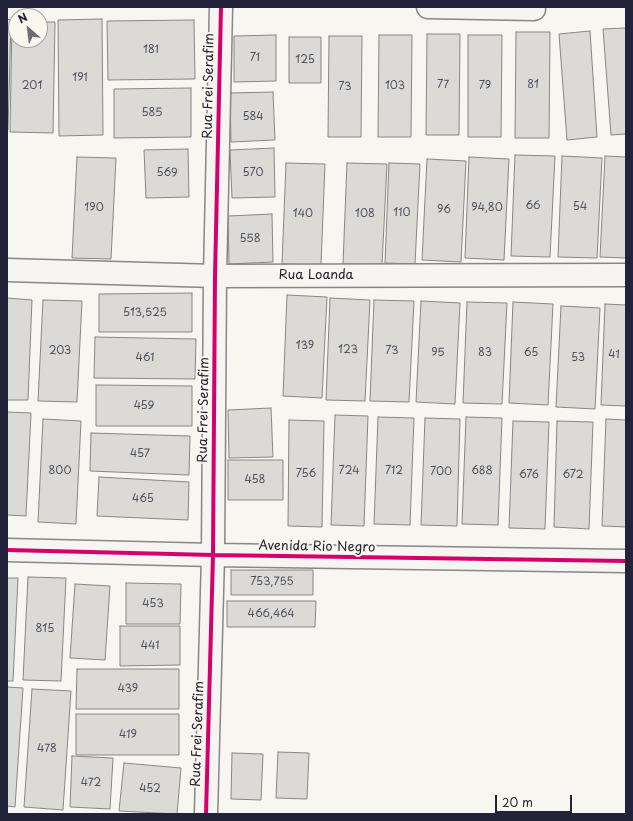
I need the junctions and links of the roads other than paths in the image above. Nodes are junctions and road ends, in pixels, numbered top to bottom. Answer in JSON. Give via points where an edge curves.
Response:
{"nodes":[{"id":1,"x":221,"y":7,"type":"edge"},
{"id":2,"x":428,"y":7,"type":"edge"},
{"id":3,"x":534,"y":9,"type":"dead end"},
{"id":4,"x":7,"y":270,"type":"edge"},
{"id":5,"x":626,"y":275,"type":"edge"},
{"id":6,"x":215,"y":276,"type":"junction"},
{"id":7,"x":7,"y":550,"type":"edge"},
{"id":8,"x":213,"y":555,"type":"junction"},
{"id":9,"x":626,"y":561,"type":"edge"},
{"id":10,"x":206,"y":814,"type":"edge"}],
"edges":[{"from":1,"to":6,"type":"street","name":"Rua Frei Serafim"},
{"from":2,"to":3,"type":"street"},
{"from":4,"to":6,"type":"street","name":"Rua Loanda"},
{"from":5,"to":6,"type":"street","name":"Rua Loanda"},
{"from":6,"to":8,"type":"street","name":"Rua Frei Serafim"},
{"from":7,"to":8,"type":"street","name":"Avenida Rio Negro"},
{"from":8,"to":9,"type":"street","name":"Avenida Rio Negro"},
{"from":8,"to":10,"type":"street","name":"Rua Frei Serafim"}]}
